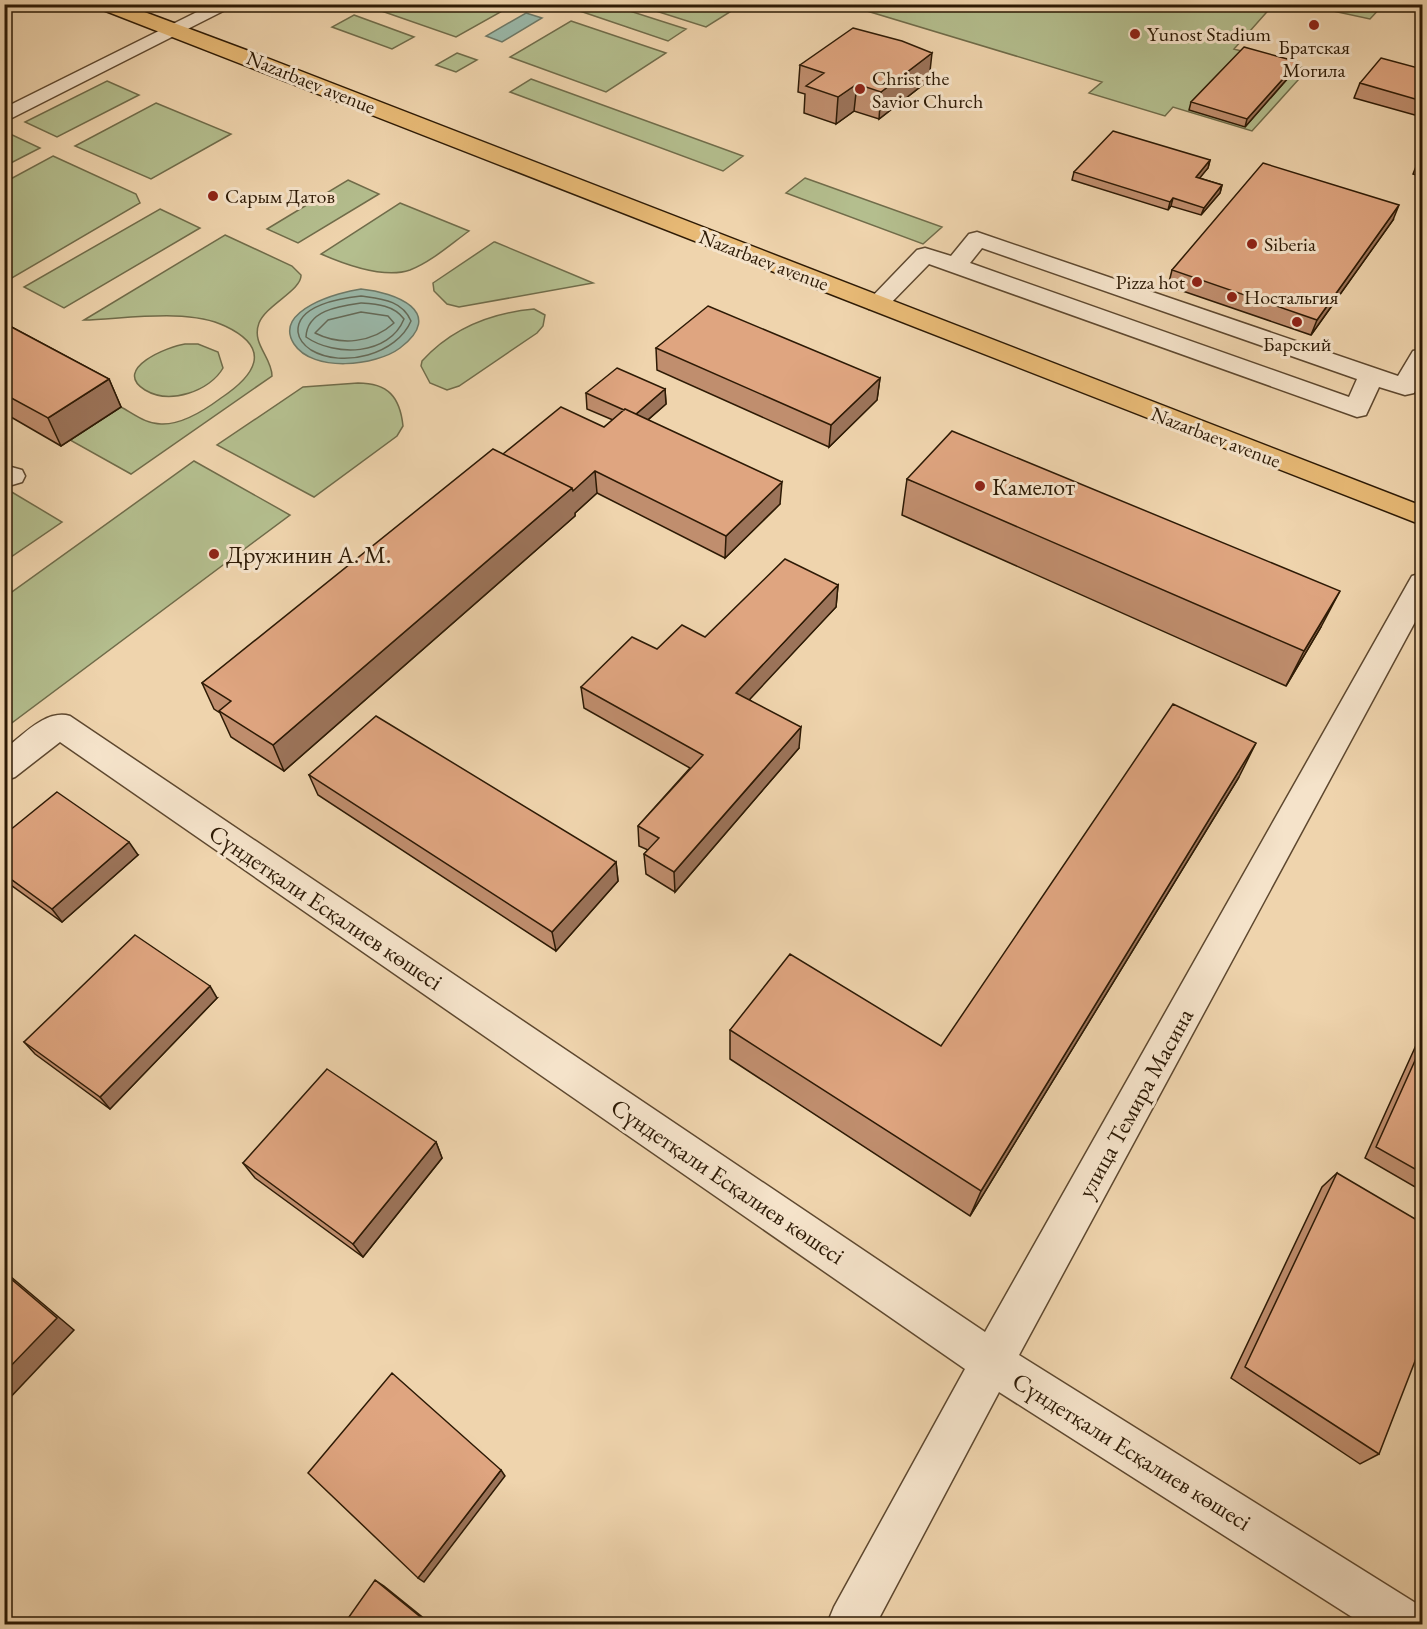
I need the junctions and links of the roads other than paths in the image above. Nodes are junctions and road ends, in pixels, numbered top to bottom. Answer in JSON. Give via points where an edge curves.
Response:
{"nodes":[{"id":1,"x":105,"y":4,"type":"edge"},
{"id":2,"x":228,"y":4,"type":"edge"},
{"id":3,"x":176,"y":30,"type":"junction"},
{"id":4,"x":4,"y":116,"type":"edge"},
{"id":5,"x":955,"y":266,"type":"junction"},
{"id":6,"x":877,"y":304,"type":"junction"},
{"id":7,"x":1422,"y":356,"type":"edge"},
{"id":8,"x":1372,"y":374,"type":"junction"},
{"id":9,"x":1422,"y":516,"type":"edge"},
{"id":10,"x":1422,"y":583,"type":"edge"},
{"id":11,"x":4,"y":768,"type":"edge"},
{"id":12,"x":992,"y":1362,"type":"junction"},
{"id":13,"x":852,"y":1624,"type":"edge"},
{"id":14,"x":1405,"y":1624,"type":"edge"}],
"edges":[{"from":1,"to":3,"type":"main road","name":"Nazarbaev avenue"},
{"from":2,"to":3,"type":"street"},
{"from":3,"to":4,"type":"street"},
{"from":3,"to":6,"type":"main road","name":"Nazarbaev avenue"},
{"from":5,"to":6,"type":"street","via":[[925,255]]},
{"from":5,"to":8,"type":"street","via":[[977,239]]},
{"from":5,"to":8,"type":"street","via":[[1357,409]]},
{"from":6,"to":9,"type":"main road","name":"Nazarbaev avenue"},
{"from":7,"to":8,"type":"street","via":[[1405,387]]},
{"from":10,"to":12,"type":"street","name":"улица Темира Масина"},
{"from":11,"to":12,"type":"street","name":"Сүндетқали Есқалиев көшесі","via":[[59,725]]},
{"from":12,"to":13,"type":"street","name":"улица Темира Масина"},
{"from":12,"to":14,"type":"street","name":"Сүндетқали Есқалиев көшесі"}]}
